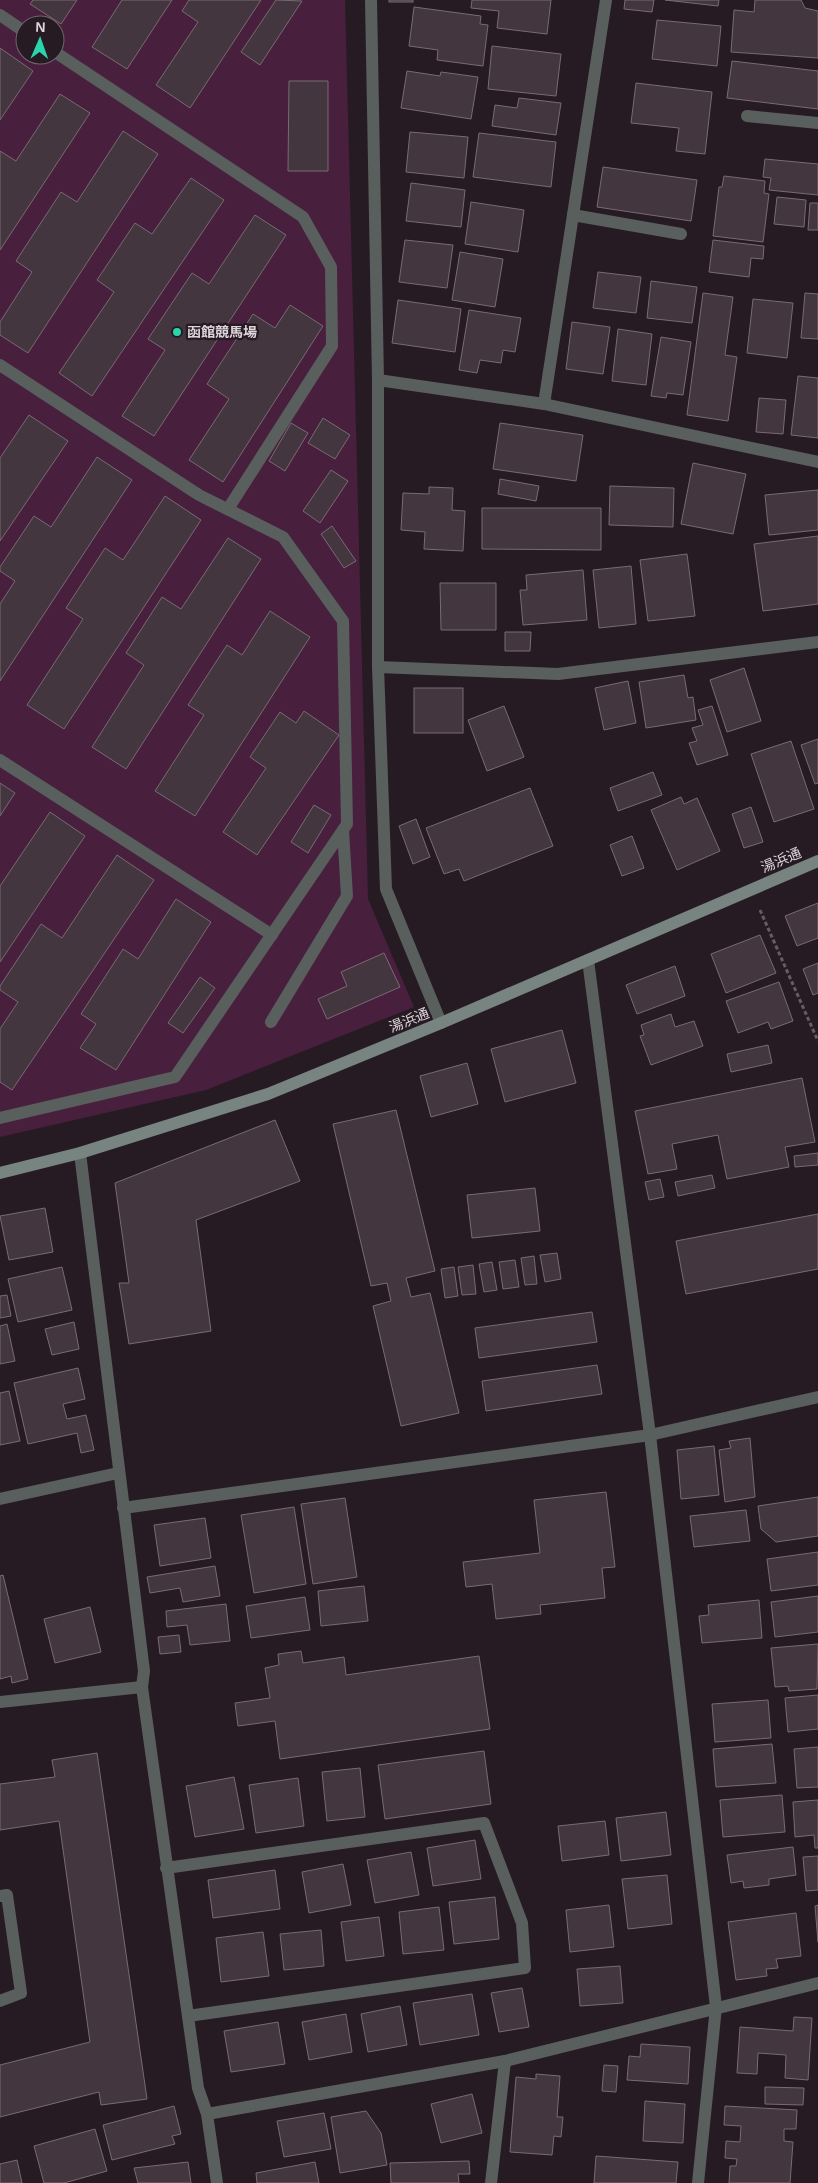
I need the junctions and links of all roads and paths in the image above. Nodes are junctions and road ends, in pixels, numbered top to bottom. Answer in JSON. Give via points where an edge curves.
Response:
{"nodes":[{"id":1,"x":372,"y":0,"type":"edge"},
{"id":2,"x":606,"y":0,"type":"edge"},
{"id":3,"x":0,"y":15,"type":"edge"},
{"id":4,"x":15,"y":25,"type":"edge"},
{"id":5,"x":65,"y":59,"type":"edge"},
{"id":6,"x":747,"y":116,"type":"dead end"},
{"id":7,"x":818,"y":123,"type":"edge"},
{"id":8,"x":573,"y":215,"type":"junction"},
{"id":9,"x":681,"y":234,"type":"dead end"},
{"id":10,"x":0,"y":365,"type":"edge"},
{"id":11,"x":378,"y":380,"type":"junction"},
{"id":12,"x":544,"y":404,"type":"junction"},
{"id":13,"x":818,"y":462,"type":"edge"},
{"id":14,"x":228,"y":509,"type":"junction"},
{"id":15,"x":818,"y":642,"type":"edge"},
{"id":16,"x":378,"y":667,"type":"junction"},
{"id":17,"x":0,"y":760,"type":"edge"},
{"id":18,"x":343,"y":830,"type":"junction"},
{"id":19,"x":818,"y":861,"type":"edge"},
{"id":20,"x":750,"y":889,"type":"junction"},
{"id":21,"x":272,"y":935,"type":"junction"},
{"id":22,"x":588,"y":960,"type":"junction"},
{"id":23,"x":270,"y":1022,"type":"dead end"},
{"id":24,"x":442,"y":1023,"type":"junction"},
{"id":25,"x":818,"y":1041,"type":"edge"},
{"id":26,"x":0,"y":1118,"type":"edge"},
{"id":27,"x":80,"y":1154,"type":"junction"},
{"id":28,"x":0,"y":1173,"type":"edge"},
{"id":29,"x":818,"y":1397,"type":"edge"},
{"id":30,"x":650,"y":1435,"type":"junction"},
{"id":31,"x":118,"y":1473,"type":"junction"},
{"id":32,"x":0,"y":1499,"type":"edge"},
{"id":33,"x":123,"y":1508,"type":"junction"},
{"id":34,"x":142,"y":1687,"type":"junction"},
{"id":35,"x":0,"y":1702,"type":"edge"},
{"id":36,"x":166,"y":1868,"type":"junction"},
{"id":37,"x":0,"y":1896,"type":"edge"},
{"id":38,"x":818,"y":1983,"type":"edge"},
{"id":39,"x":0,"y":2001,"type":"edge"},
{"id":40,"x":716,"y":2007,"type":"junction"},
{"id":41,"x":188,"y":2016,"type":"junction"},
{"id":42,"x":505,"y":2061,"type":"junction"},
{"id":43,"x":207,"y":2114,"type":"junction"},
{"id":44,"x":217,"y":2183,"type":"edge"},
{"id":45,"x":492,"y":2183,"type":"edge"},
{"id":46,"x":698,"y":2183,"type":"edge"}],
"edges":[{"from":1,"to":11,"type":"street"},
{"from":2,"to":8,"type":"street"},
{"from":3,"to":4,"type":"street"},
{"from":5,"to":14,"type":"street","via":[[303,217],[331,266],[332,346]]},
{"from":6,"to":7,"type":"street"},
{"from":8,"to":9,"type":"street"},
{"from":8,"to":12,"type":"street"},
{"from":10,"to":14,"type":"street","via":[[199,495]]},
{"from":11,"to":12,"type":"street"},
{"from":11,"to":16,"type":"street"},
{"from":12,"to":13,"type":"street"},
{"from":14,"to":18,"type":"street","via":[[283,537],[343,621],[347,824]]},
{"from":15,"to":16,"type":"street","via":[[558,674]]},
{"from":16,"to":24,"type":"street","via":[[386,889]]},
{"from":17,"to":21,"type":"street"},
{"from":18,"to":21,"type":"street"},
{"from":18,"to":23,"type":"street","via":[[347,896]]},
{"from":19,"to":20,"type":"street","name":"湯浜通"},
{"from":20,"to":22,"type":"street","name":"湯浜通"},
{"from":20,"to":25,"type":"path"},
{"from":21,"to":26,"type":"street","via":[[175,1077]]},
{"from":22,"to":24,"type":"street","name":"湯浜通"},
{"from":22,"to":30,"type":"street"},
{"from":24,"to":27,"type":"street","name":"湯浜通","via":[[268,1094]]},
{"from":27,"to":28,"type":"street","name":"湯浜通"},
{"from":27,"to":31,"type":"street"},
{"from":29,"to":30,"type":"street"},
{"from":30,"to":33,"type":"street"},
{"from":30,"to":40,"type":"street"},
{"from":31,"to":32,"type":"street"},
{"from":31,"to":33,"type":"street"},
{"from":33,"to":34,"type":"street","via":[[144,1671]]},
{"from":34,"to":35,"type":"street"},
{"from":34,"to":36,"type":"street"},
{"from":36,"to":41,"type":"street"},
{"from":36,"to":41,"type":"street","via":[[484,1823],[522,1923],[525,1968]]},
{"from":37,"to":39,"type":"street","via":[[7,1895],[21,1993]]},
{"from":38,"to":40,"type":"street"},
{"from":40,"to":42,"type":"street"},
{"from":40,"to":46,"type":"street"},
{"from":41,"to":43,"type":"street","via":[[198,2088]]},
{"from":42,"to":43,"type":"street"},
{"from":42,"to":45,"type":"street"},
{"from":43,"to":44,"type":"street"}]}
